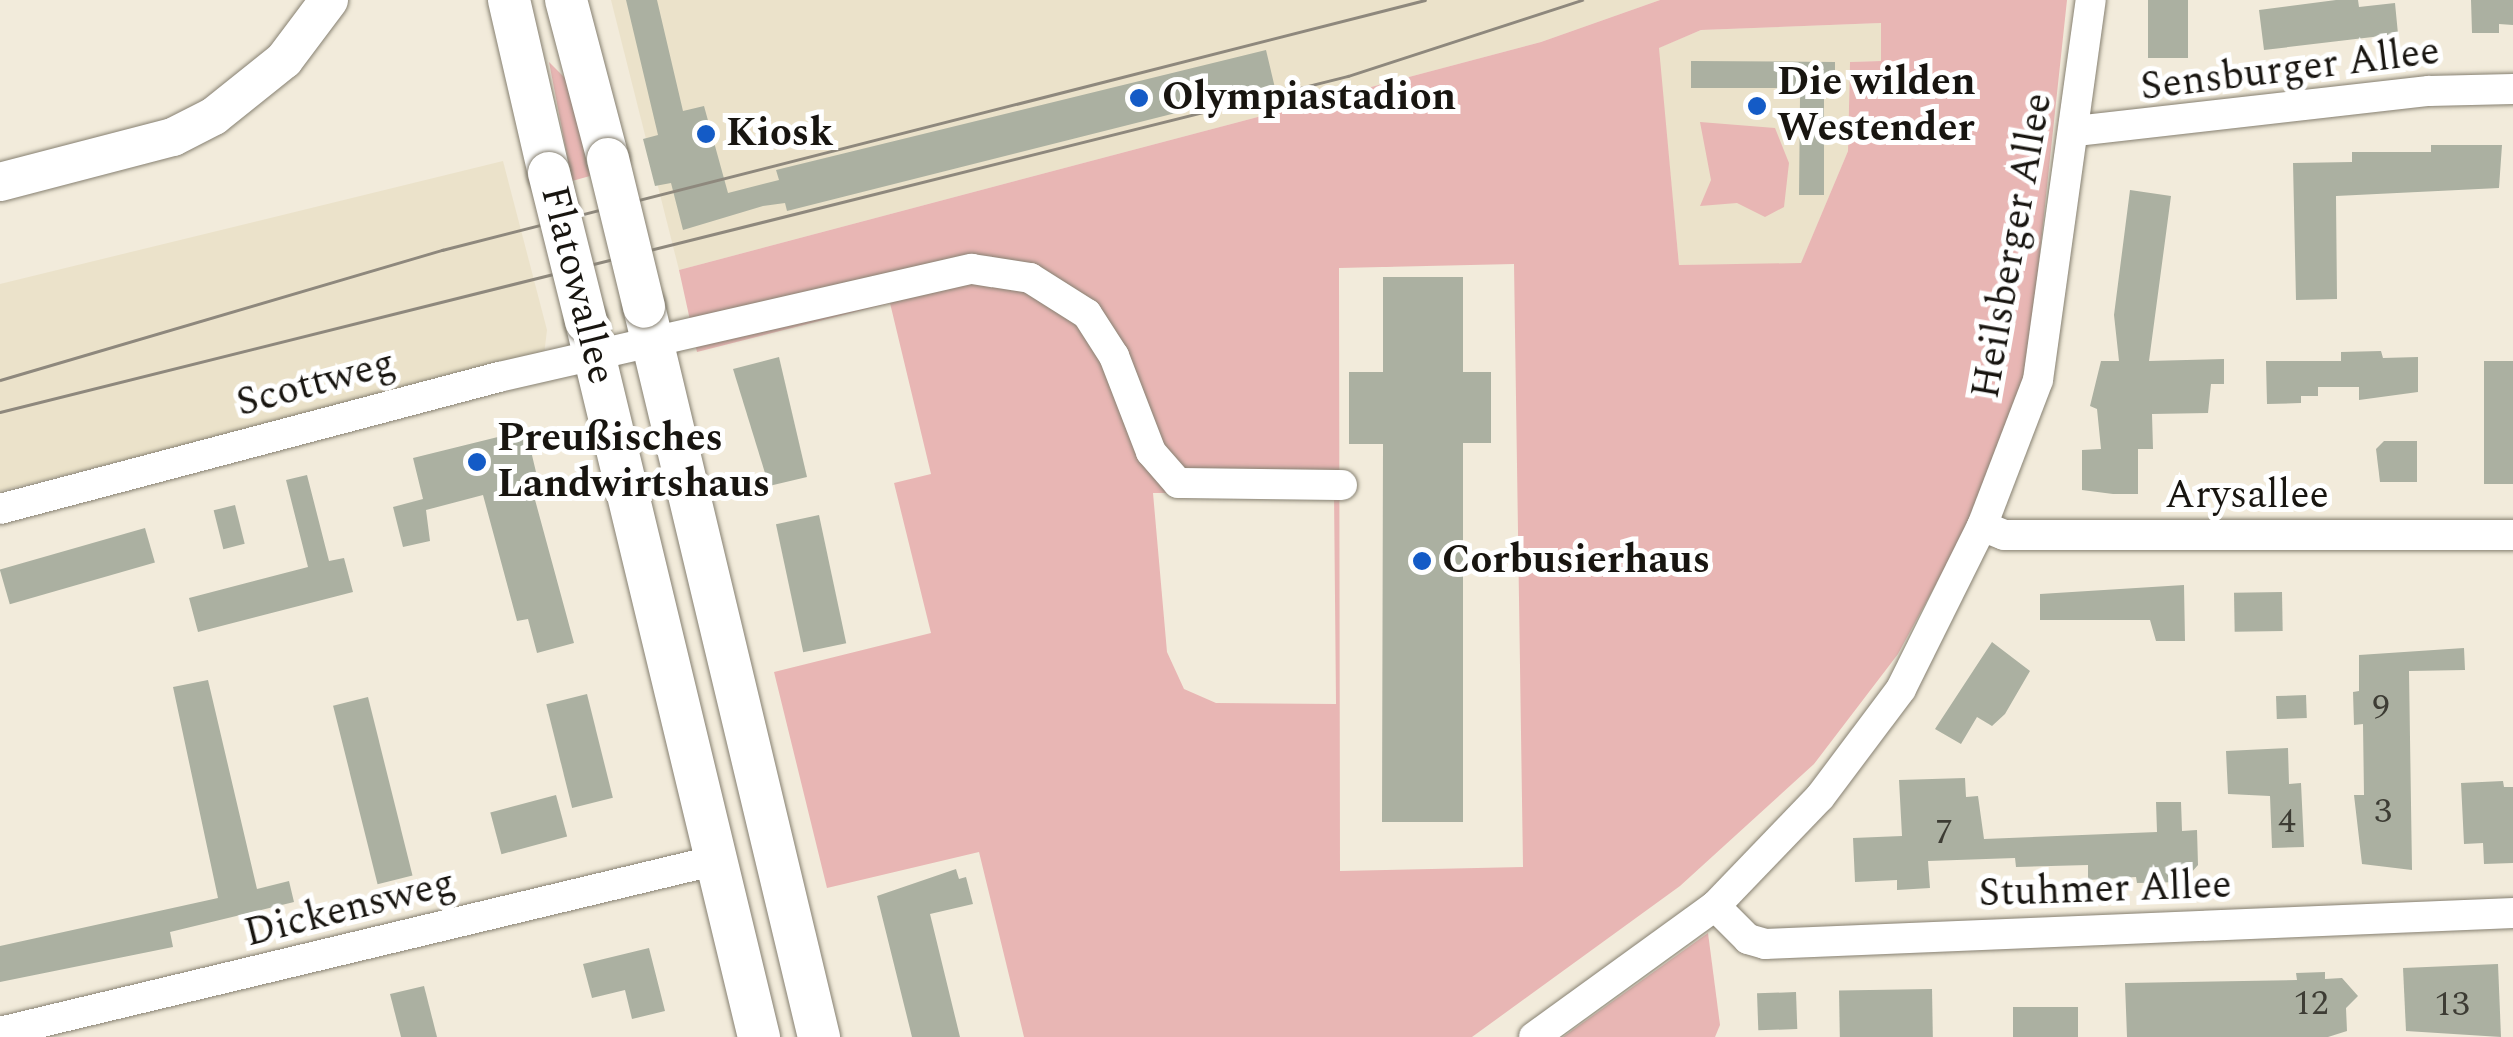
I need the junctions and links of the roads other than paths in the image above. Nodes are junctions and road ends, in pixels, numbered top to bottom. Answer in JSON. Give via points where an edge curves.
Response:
{"nodes":[{"id":1,"x":329,"y":0,"type":"edge"},
{"id":2,"x":509,"y":0,"type":"edge"},
{"id":3,"x":566,"y":0,"type":"edge"},
{"id":4,"x":2091,"y":0,"type":"edge"},
{"id":5,"x":2513,"y":89,"type":"edge"},
{"id":6,"x":2076,"y":131,"type":"junction"},
{"id":7,"x":0,"y":182,"type":"edge"},
{"id":8,"x":648,"y":323,"type":"junction"},
{"id":9,"x":591,"y":337,"type":"junction"},
{"id":10,"x":1342,"y":485,"type":"dead end"},
{"id":11,"x":0,"y":509,"type":"edge"},
{"id":12,"x":1982,"y":526,"type":"junction"},
{"id":13,"x":2513,"y":535,"type":"edge"},
{"id":14,"x":773,"y":846,"type":"junction"},
{"id":15,"x":717,"y":860,"type":"junction"},
{"id":16,"x":1715,"y":906,"type":"junction"},
{"id":17,"x":2513,"y":913,"type":"edge"},
{"id":18,"x":0,"y":1032,"type":"edge"},
{"id":19,"x":760,"y":1037,"type":"edge"},
{"id":20,"x":820,"y":1037,"type":"edge"},
{"id":21,"x":1534,"y":1037,"type":"edge"}],
"edges":[{"from":1,"to":7,"type":"street","via":[[284,60],[214,116],[173,137]]},
{"from":2,"to":9,"type":"main road","name":"Flatowallee","bridge":true},
{"from":3,"to":8,"type":"main road","name":"Flatowallee","bridge":true},
{"from":4,"to":6,"type":"street","name":"Heilsberger Allee"},
{"from":5,"to":6,"type":"street","name":"Sensburger Allee","via":[[2429,90]]},
{"from":6,"to":12,"type":"street","name":"Heilsberger Allee","via":[[2038,380]]},
{"from":8,"to":9,"type":"street","name":"Scottweg"},
{"from":8,"to":10,"type":"street","name":"Scottweg","via":[[946,272],[1007,271],[1061,293],[1088,314],[1114,356],[1151,452],[1178,483]]},
{"from":8,"to":14,"type":"main road","name":"Flatowallee"},
{"from":9,"to":11,"type":"street","name":"Scottweg"},
{"from":9,"to":15,"type":"main road","name":"Flatowallee"},
{"from":12,"to":13,"type":"street","name":"Arysallee","via":[[2004,536]]},
{"from":12,"to":16,"type":"street","name":"Heilsberger Allee","via":[[1890,704],[1820,797]]},
{"from":14,"to":15,"type":"main road"},
{"from":14,"to":20,"type":"main road","name":"Flatowallee"},
{"from":15,"to":18,"type":"street","name":"Dickensweg"},
{"from":15,"to":19,"type":"main road","name":"Flatowallee"},
{"from":16,"to":17,"type":"street","name":"Stuhmer Allee","via":[[1748,939],[1765,944]]},
{"from":16,"to":21,"type":"street","name":"Heilsberger Allee"}]}
